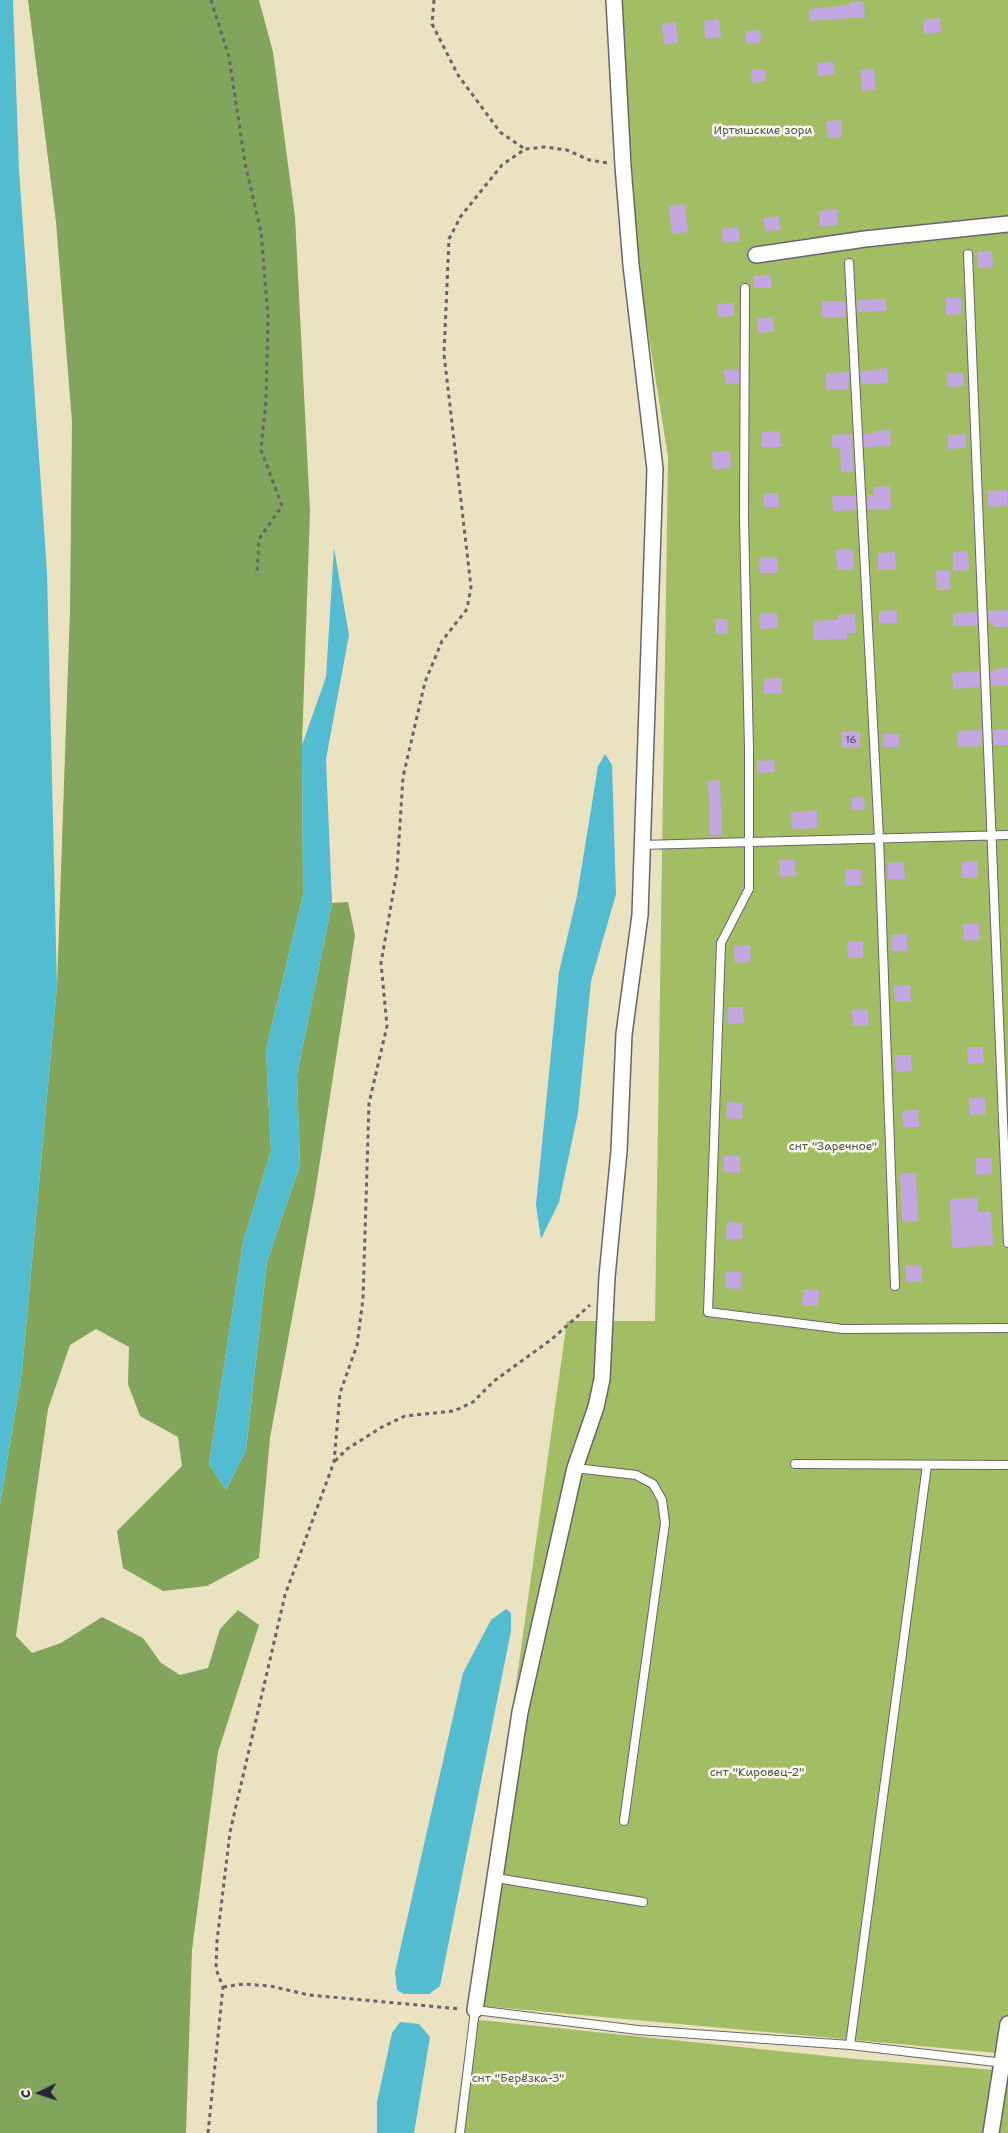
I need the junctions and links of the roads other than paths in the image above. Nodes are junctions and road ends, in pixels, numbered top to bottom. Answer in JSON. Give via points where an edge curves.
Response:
{"nodes":[{"id":1,"x":614,"y":0,"type":"edge"},
{"id":2,"x":1008,"y":224,"type":"edge"},
{"id":3,"x":968,"y":254,"type":"dead end"},
{"id":4,"x":756,"y":255,"type":"dead end"},
{"id":5,"x":849,"y":263,"type":"dead end"},
{"id":6,"x":745,"y":288,"type":"dead end"},
{"id":7,"x":1008,"y":835,"type":"edge"},
{"id":8,"x":992,"y":836,"type":"junction"},
{"id":9,"x":880,"y":838,"type":"junction"},
{"id":10,"x":748,"y":842,"type":"junction"},
{"id":11,"x":642,"y":845,"type":"junction"},
{"id":12,"x":1008,"y":1243,"type":"edge"},
{"id":13,"x":895,"y":1286,"type":"dead end"},
{"id":14,"x":1008,"y":1328,"type":"edge"},
{"id":15,"x":794,"y":1464,"type":"dead end"},
{"id":16,"x":1008,"y":1465,"type":"edge"},
{"id":17,"x":926,"y":1466,"type":"junction"},
{"id":18,"x":575,"y":1468,"type":"junction"},
{"id":19,"x":624,"y":1821,"type":"dead end"},
{"id":20,"x":496,"y":1878,"type":"junction"},
{"id":21,"x":643,"y":1902,"type":"dead end"},
{"id":22,"x":475,"y":2010,"type":"junction"},
{"id":23,"x":1008,"y":2024,"type":"edge"},
{"id":24,"x":850,"y":2045,"type":"junction"},
{"id":25,"x":1005,"y":2063,"type":"edge"},
{"id":26,"x":460,"y":2133,"type":"edge"},
{"id":27,"x":991,"y":2133,"type":"edge"}],
"edges":[{"from":1,"to":11,"type":"street","via":[[631,265],[655,469]]},
{"from":2,"to":4,"type":"street"},
{"from":3,"to":8,"type":"lane"},
{"from":5,"to":9,"type":"lane"},
{"from":6,"to":10,"type":"lane"},
{"from":7,"to":8,"type":"lane"},
{"from":8,"to":9,"type":"lane"},
{"from":8,"to":12,"type":"lane"},
{"from":9,"to":10,"type":"lane"},
{"from":9,"to":13,"type":"lane"},
{"from":10,"to":11,"type":"lane"},
{"from":10,"to":14,"type":"lane","via":[[749,889],[721,943],[708,1312],[843,1329]]},
{"from":11,"to":18,"type":"street","via":[[640,915],[624,1034],[602,1379]]},
{"from":15,"to":17,"type":"lane"},
{"from":16,"to":17,"type":"lane"},
{"from":17,"to":24,"type":"lane"},
{"from":18,"to":19,"type":"lane","via":[[636,1475],[653,1484],[662,1500],[664,1522]]},
{"from":18,"to":20,"type":"street","via":[[520,1712]]},
{"from":20,"to":21,"type":"lane"},
{"from":20,"to":22,"type":"street"},
{"from":22,"to":24,"type":"lane","via":[[638,2030]]},
{"from":22,"to":26,"type":"lane"},
{"from":23,"to":25,"type":"street"},
{"from":24,"to":25,"type":"lane"},
{"from":25,"to":27,"type":"street"}]}
